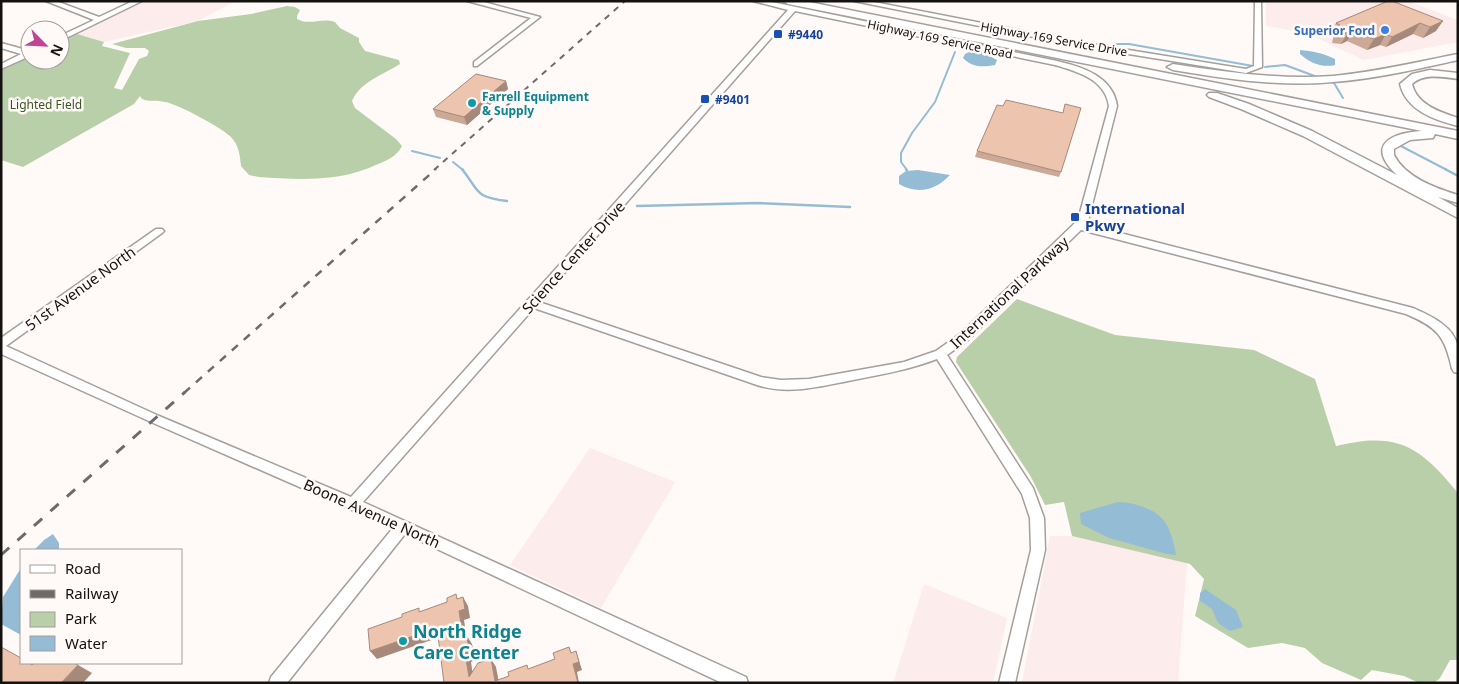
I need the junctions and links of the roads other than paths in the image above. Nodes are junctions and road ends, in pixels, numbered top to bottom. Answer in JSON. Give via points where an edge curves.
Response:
{"nodes":[{"id":1,"x":49,"y":1,"type":"edge"},
{"id":2,"x":139,"y":1,"type":"edge"},
{"id":3,"x":470,"y":1,"type":"edge"},
{"id":4,"x":756,"y":1,"type":"edge"},
{"id":5,"x":822,"y":1,"type":"edge"},
{"id":6,"x":857,"y":1,"type":"edge"},
{"id":7,"x":1258,"y":1,"type":"edge"},
{"id":8,"x":494,"y":4,"type":"edge"},
{"id":9,"x":790,"y":5,"type":"edge"},
{"id":10,"x":100,"y":20,"type":"junction"},
{"id":11,"x":70,"y":34,"type":"edge"},
{"id":12,"x":1,"y":45,"type":"edge"},
{"id":13,"x":1065,"y":49,"type":"junction"},
{"id":14,"x":20,"y":50,"type":"edge"},
{"id":15,"x":1039,"y":51,"type":"junction"},
{"id":16,"x":1458,"y":57,"type":"edge"},
{"id":17,"x":20,"y":58,"type":"edge"},
{"id":18,"x":477,"y":64,"type":"dead end"},
{"id":19,"x":1,"y":67,"type":"edge"},
{"id":20,"x":1458,"y":76,"type":"edge"},
{"id":21,"x":1458,"y":122,"type":"edge"},
{"id":22,"x":1458,"y":126,"type":"edge"},
{"id":23,"x":1458,"y":136,"type":"edge"},
{"id":24,"x":1458,"y":199,"type":"edge"},
{"id":25,"x":1458,"y":214,"type":"edge"},
{"id":26,"x":1079,"y":226,"type":"junction"},
{"id":27,"x":159,"y":231,"type":"dead end"},
{"id":28,"x":532,"y":303,"type":"junction"},
{"id":29,"x":1,"y":344,"type":"edge"},
{"id":30,"x":1,"y":349,"type":"edge"},
{"id":31,"x":940,"y":354,"type":"junction"},
{"id":32,"x":1458,"y":369,"type":"edge"},
{"id":33,"x":353,"y":504,"type":"junction"},
{"id":34,"x":403,"y":526,"type":"junction"},
{"id":35,"x":277,"y":683,"type":"edge"},
{"id":36,"x":740,"y":683,"type":"edge"},
{"id":37,"x":1007,"y":683,"type":"edge"}],
"edges":[{"from":1,"to":10,"type":"street"},
{"from":2,"to":10,"type":"street"},
{"from":3,"to":8,"type":"street"},
{"from":4,"to":9,"type":"street","name":"Highway 169 Service Road"},
{"from":5,"to":13,"type":"highway"},
{"from":6,"to":7,"type":"street","name":"Highway 169 Service Drive","via":[[1236,70],[1258,67]]},
{"from":8,"to":18,"type":"street","via":[[536,17]]},
{"from":9,"to":15,"type":"highway"},
{"from":9,"to":26,"type":"street","name":"Highway 169 Service Road","via":[[1065,66],[1096,79],[1109,90],[1112,111]]},
{"from":9,"to":28,"type":"street","name":"Science Center Drive"},
{"from":10,"to":11,"type":"street"},
{"from":12,"to":14,"type":"street"},
{"from":13,"to":16,"type":"highway","via":[[1223,75],[1290,80],[1358,76]]},
{"from":13,"to":22,"type":"highway"},
{"from":15,"to":23,"type":"highway"},
{"from":15,"to":25,"type":"highway","via":[[1190,88],[1248,107],[1305,132]]},
{"from":17,"to":19,"type":"street"},
{"from":20,"to":21,"type":"highway","via":[[1420,75],[1411,78],[1406,88],[1421,105]]},
{"from":23,"to":24,"type":"highway","via":[[1404,136],[1393,141],[1388,152],[1395,167],[1406,176]]},
{"from":26,"to":31,"type":"street","name":"International Parkway","via":[[964,337]]},
{"from":26,"to":32,"type":"street","name":"International Parkway","via":[[1409,311],[1445,332],[1452,344]]},
{"from":27,"to":29,"type":"street","name":"51st Avenue North"},
{"from":28,"to":31,"type":"street","name":"International Parkway","via":[[761,382],[781,385],[808,384],[906,366]]},
{"from":28,"to":33,"type":"street","name":"Science Center Drive"},
{"from":30,"to":33,"type":"street","name":"Boone Avenue North"},
{"from":31,"to":37,"type":"street","via":[[1022,481],[1035,510],[1038,550]]},
{"from":33,"to":34,"type":"street","name":"Boone Avenue North"},
{"from":34,"to":35,"type":"street"},
{"from":34,"to":36,"type":"street","name":"Boone Avenue North"}]}
